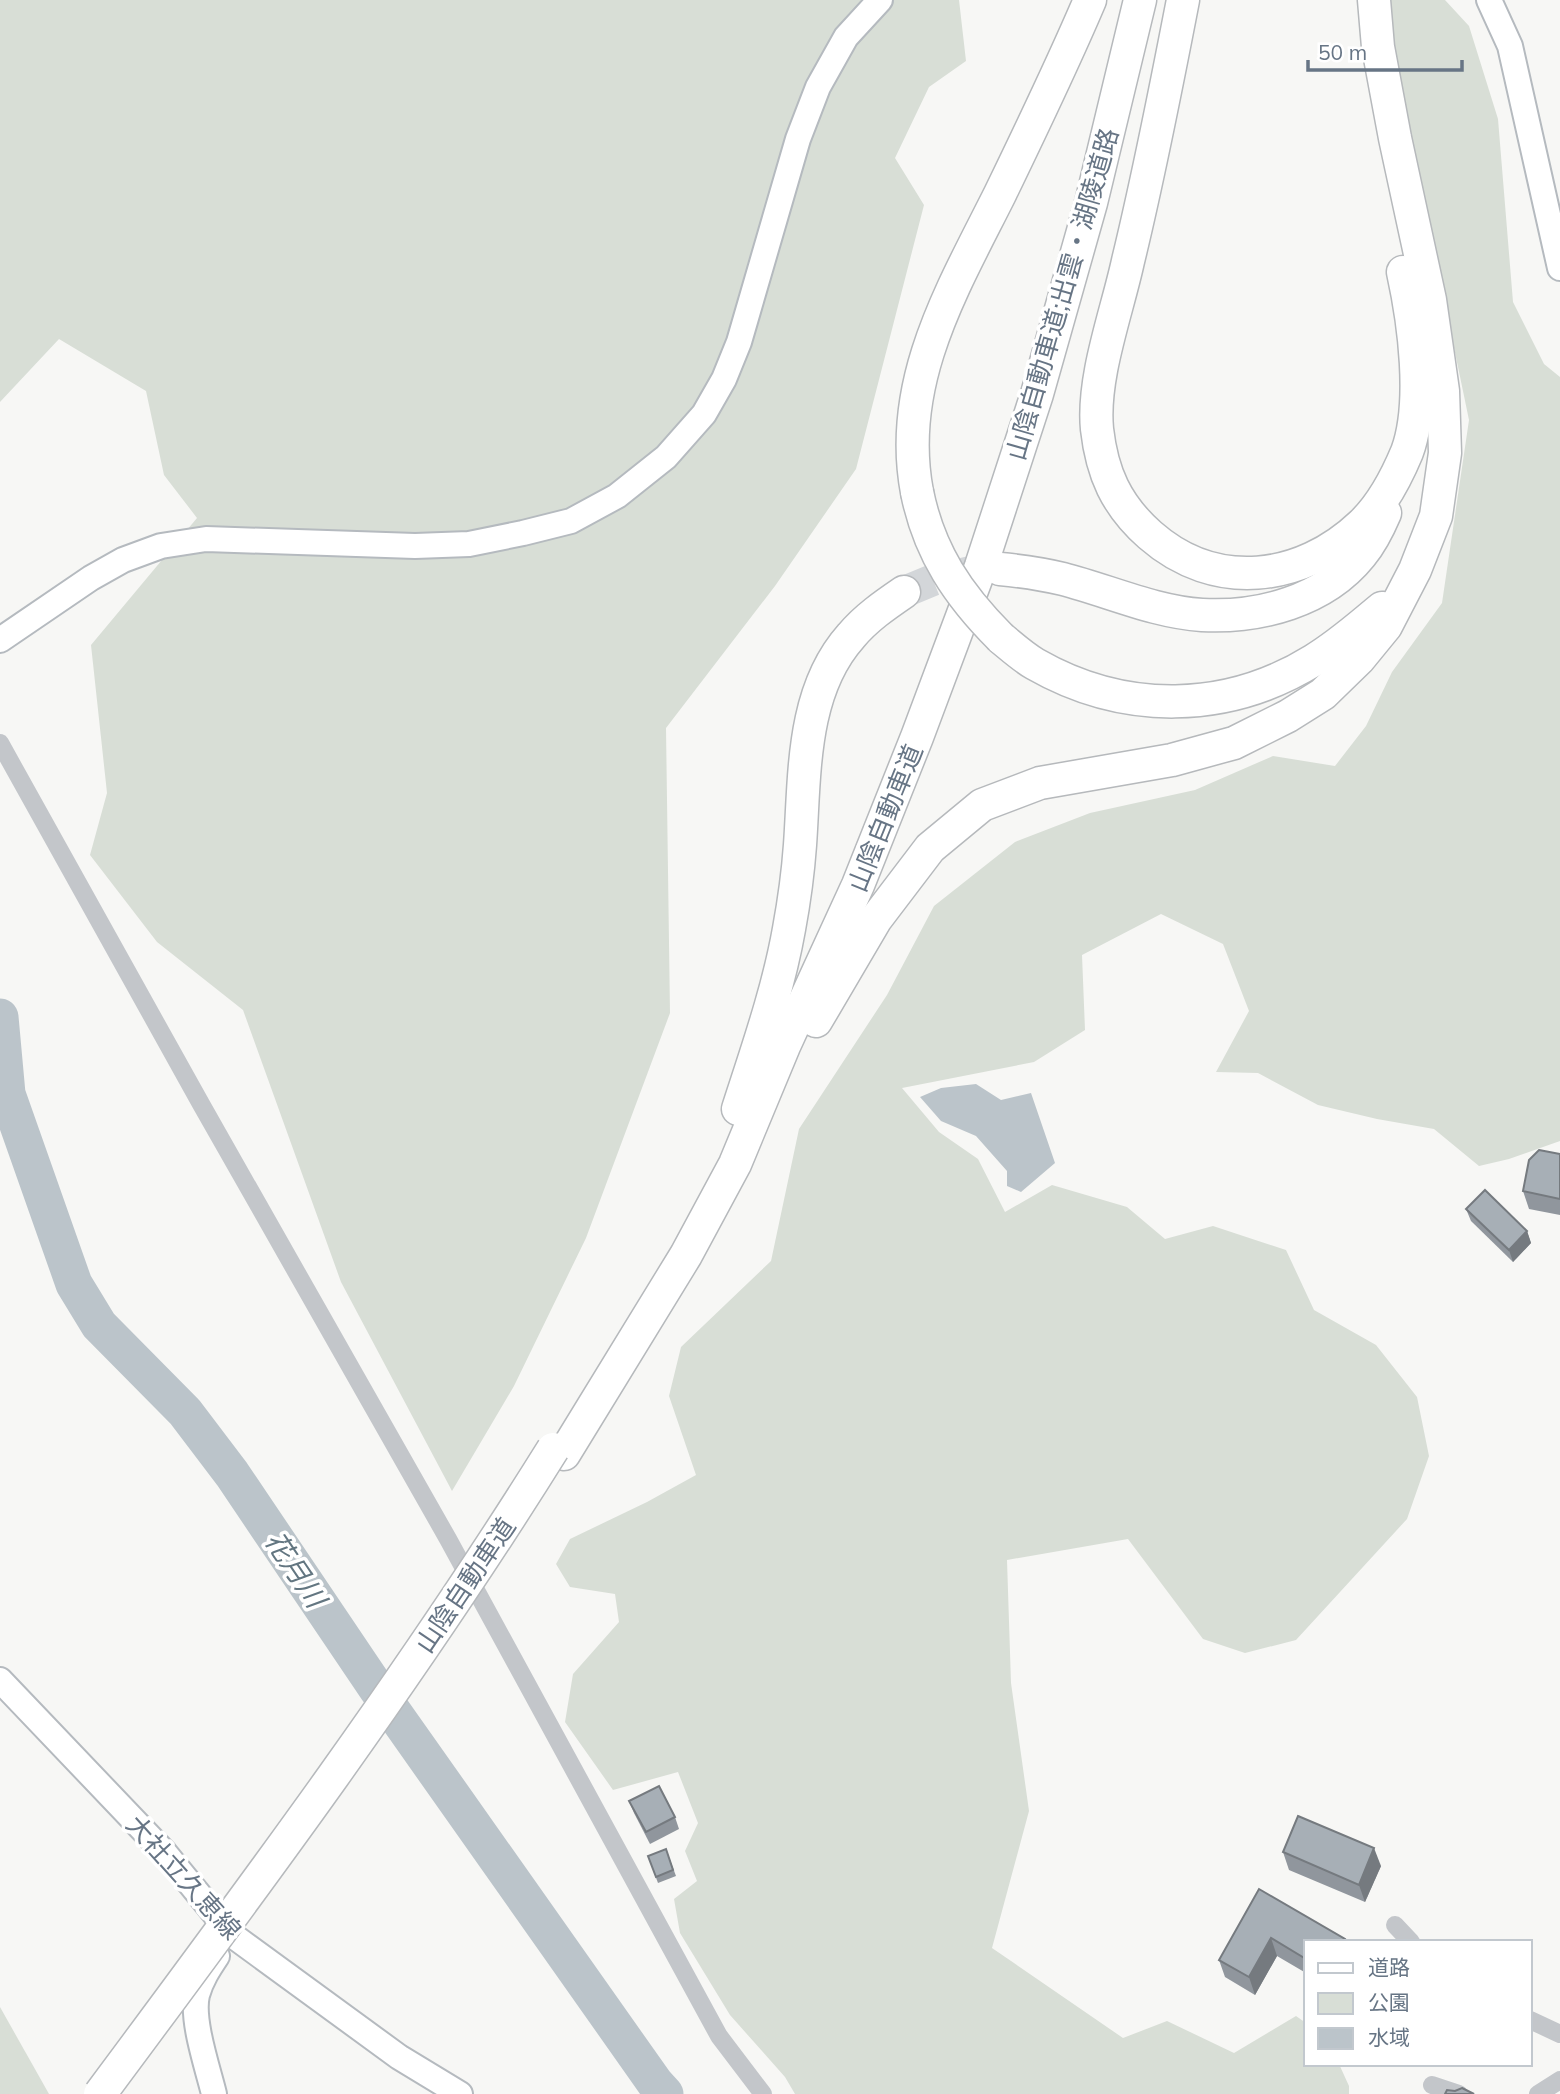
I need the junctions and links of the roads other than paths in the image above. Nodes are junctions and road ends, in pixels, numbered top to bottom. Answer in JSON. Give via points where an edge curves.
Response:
{"nodes":[{"id":1,"x":880,"y":0,"type":"edge"},
{"id":2,"x":1090,"y":0,"type":"edge"},
{"id":3,"x":1140,"y":0,"type":"edge"},
{"id":4,"x":1183,"y":0,"type":"edge"},
{"id":5,"x":1355,"y":0,"type":"edge"},
{"id":6,"x":1374,"y":0,"type":"edge"},
{"id":7,"x":1489,"y":0,"type":"edge"},
{"id":8,"x":1560,"y":268,"type":"edge"},
{"id":9,"x":1407,"y":450,"type":"junction"},
{"id":10,"x":1415,"y":570,"type":"junction"},
{"id":11,"x":987,"y":577,"type":"junction"},
{"id":12,"x":904,"y":592,"type":"tunnel mouth"},
{"id":13,"x":0,"y":640,"type":"edge"},
{"id":14,"x":0,"y":743,"type":"edge"},
{"id":15,"x":729,"y":1160,"type":"junction"},
{"id":16,"x":559,"y":1451,"type":"junction"},
{"id":17,"x":0,"y":1679,"type":"edge"},
{"id":18,"x":1395,"y":1925,"type":"dead end"},
{"id":19,"x":232,"y":1935,"type":"junction"},
{"id":20,"x":1408,"y":1940,"type":"edge"},
{"id":21,"x":1532,"y":2021,"type":"edge"},
{"id":22,"x":1560,"y":2034,"type":"edge"},
{"id":23,"x":1560,"y":2080,"type":"edge"},
{"id":24,"x":1432,"y":2085,"type":"dead end"},
{"id":25,"x":100,"y":2094,"type":"edge"},
{"id":26,"x":115,"y":2094,"type":"edge"},
{"id":27,"x":214,"y":2094,"type":"edge"},
{"id":28,"x":460,"y":2094,"type":"edge"},
{"id":29,"x":763,"y":2094,"type":"edge"},
{"id":30,"x":1459,"y":2094,"type":"edge"},
{"id":31,"x":1538,"y":2094,"type":"edge"}],
"edges":[{"from":1,"to":13,"type":"street","via":[[846,37],[818,87],[724,379],[705,414],[666,457],[617,496],[571,521],[469,544],[206,539],[161,546],[91,578]]},
{"from":2,"to":10,"type":"highway","bridge":true,"via":[[1062,68],[946,304],[916,393],[913,472],[921,511],[950,578],[975,613],[1033,663],[1102,693],[1178,703],[1245,692],[1315,660],[1384,607]]},
{"from":3,"to":11,"type":"highway","name":"山陰自動車道;出雲・湖陵道路","via":[[1091,203]]},
{"from":4,"to":9,"type":"highway","via":[[1099,384],[1097,425],[1102,461],[1115,496],[1161,545],[1190,562],[1246,574],[1278,570],[1307,561],[1363,523],[1392,484]]},
{"from":5,"to":9,"type":"highway","via":[[1365,94],[1409,299],[1416,376],[1415,416]]},
{"from":6,"to":10,"type":"highway","via":[[1383,73],[1430,300],[1443,391],[1445,453],[1436,516]]},
{"from":7,"to":8,"type":"street","via":[[1510,46]]},
{"from":9,"to":11,"type":"highway","via":[[1394,495],[1362,555],[1308,596],[1274,608],[1201,615],[1062,579]]},
{"from":10,"to":15,"type":"highway","via":[[1386,626],[1359,659],[1323,694],[1287,716],[1234,743],[1172,761],[1040,783],[982,806],[930,848],[876,919]]},
{"from":11,"to":15,"type":"highway","name":"山陰自動車道","via":[[858,885]]},
{"from":12,"to":15,"type":"highway","via":[[850,636],[819,693],[805,760],[797,873],[779,980]]},
{"from":14,"to":29,"type":"street","via":[[448,1539],[719,2036]]},
{"from":15,"to":16,"type":"highway","name":"山陰自動車道","via":[[686,1255]]},
{"from":16,"to":25,"type":"highway","name":"山陰自動車道","bridge":true,"via":[[273,1862]]},
{"from":16,"to":26,"type":"highway","name":"山陰自動車道","via":[[469,1602],[378,1735]]},
{"from":17,"to":19,"type":"street","name":"大社立久恵線","via":[[165,1853]]},
{"from":18,"to":20,"type":"street"},
{"from":19,"to":27,"type":"street","via":[[205,1972],[196,1998],[197,2026]]},
{"from":19,"to":28,"type":"street","name":"大社立久恵線","via":[[399,2057]]},
{"from":21,"to":22,"type":"street"},
{"from":23,"to":31,"type":"street"},
{"from":24,"to":30,"type":"street"}]}
